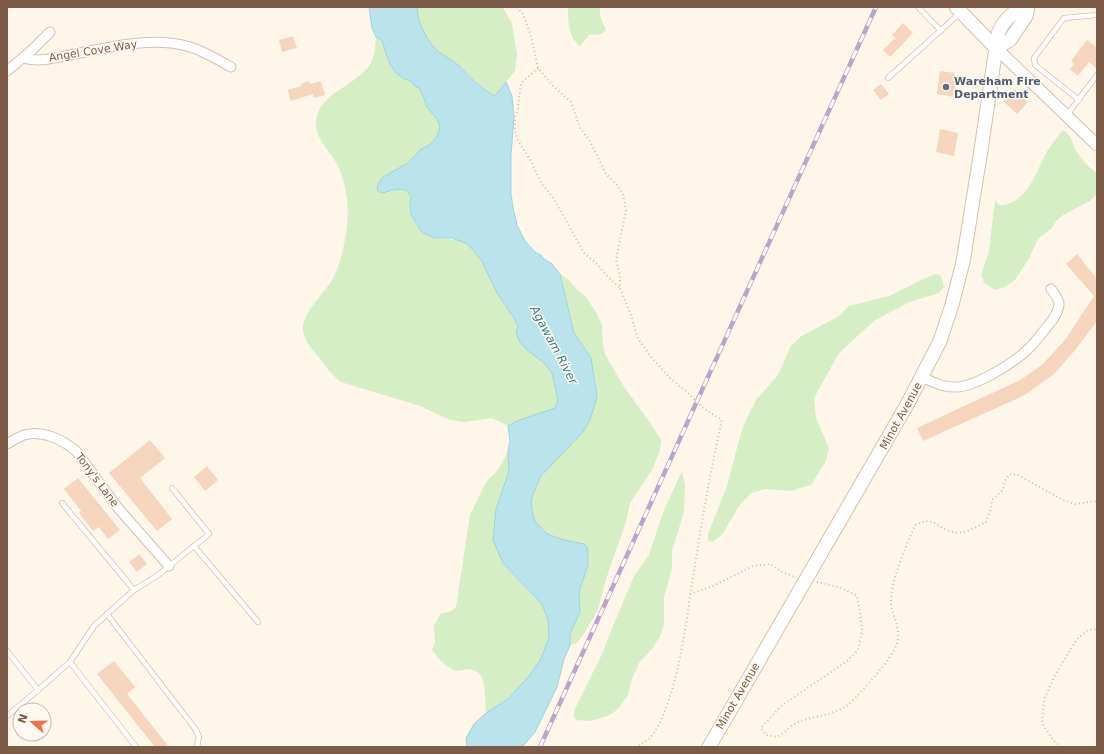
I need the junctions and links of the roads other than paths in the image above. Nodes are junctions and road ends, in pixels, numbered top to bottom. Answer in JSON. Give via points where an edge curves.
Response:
{"nodes":[{"id":1,"x":918,"y":7,"type":"edge"},
{"id":2,"x":1022,"y":7,"type":"edge"},
{"id":3,"x":1028,"y":7,"type":"edge"},
{"id":4,"x":959,"y":10,"type":"edge"},
{"id":5,"x":1097,"y":15,"type":"edge"},
{"id":6,"x":941,"y":30,"type":"junction"},
{"id":7,"x":50,"y":32,"type":"dead end"},
{"id":8,"x":996,"y":48,"type":"junction"},
{"id":9,"x":23,"y":58,"type":"junction"},
{"id":10,"x":9,"y":66,"type":"edge"},
{"id":11,"x":231,"y":67,"type":"dead end"},
{"id":12,"x":1097,"y":75,"type":"edge"},
{"id":13,"x":888,"y":78,"type":"dead end"},
{"id":14,"x":1078,"y":100,"type":"junction"},
{"id":15,"x":1067,"y":116,"type":"junction"},
{"id":16,"x":1097,"y":145,"type":"edge"},
{"id":17,"x":1051,"y":289,"type":"dead end"},
{"id":18,"x":922,"y":377,"type":"junction"},
{"id":19,"x":7,"y":444,"type":"edge"},
{"id":20,"x":172,"y":488,"type":"dead end"},
{"id":21,"x":62,"y":503,"type":"dead end"},
{"id":22,"x":194,"y":546,"type":"junction"},
{"id":23,"x":168,"y":566,"type":"junction"},
{"id":24,"x":134,"y":590,"type":"junction"},
{"id":25,"x":107,"y":614,"type":"junction"},
{"id":26,"x":258,"y":622,"type":"dead end"},
{"id":27,"x":7,"y":652,"type":"edge"},
{"id":28,"x":70,"y":662,"type":"junction"},
{"id":29,"x":38,"y":690,"type":"junction"},
{"id":30,"x":7,"y":716,"type":"edge"},
{"id":31,"x":136,"y":747,"type":"edge"},
{"id":32,"x":197,"y":747,"type":"edge"},
{"id":33,"x":709,"y":747,"type":"edge"}],
"edges":[{"from":1,"to":6,"type":"lane"},
{"from":2,"to":8,"type":"main road","name":"Minot Avenue","via":[[1000,27]]},
{"from":3,"to":8,"type":"main road","via":[[1026,16],[1010,40]]},
{"from":4,"to":6,"type":"lane"},
{"from":4,"to":8,"type":"main road"},
{"from":5,"to":14,"type":"lane","via":[[1064,18],[1034,58],[1035,65]]},
{"from":6,"to":13,"type":"lane"},
{"from":7,"to":9,"type":"street"},
{"from":8,"to":15,"type":"street"},
{"from":8,"to":18,"type":"main road","name":"Minot Avenue","via":[[963,262],[940,341]]},
{"from":9,"to":10,"type":"street"},
{"from":9,"to":11,"type":"street","name":"Angel Cove Way","via":[[44,59],[117,46],[162,43],[190,47]]},
{"from":12,"to":14,"type":"lane"},
{"from":14,"to":15,"type":"lane"},
{"from":15,"to":16,"type":"street"},
{"from":17,"to":18,"type":"street","via":[[1060,303],[1056,314],[1030,347],[1015,360],[964,387],[953,388]]},
{"from":18,"to":33,"type":"main road","name":"Minot Avenue"},
{"from":19,"to":23,"type":"street","name":"Tony's Lane","via":[[20,436],[31,434],[55,438],[68,444]]},
{"from":20,"to":22,"type":"lane","via":[[209,534]]},
{"from":21,"to":24,"type":"lane"},
{"from":22,"to":23,"type":"lane"},
{"from":22,"to":26,"type":"lane"},
{"from":23,"to":24,"type":"lane"},
{"from":24,"to":25,"type":"lane"},
{"from":25,"to":28,"type":"lane","via":[[94,626]]},
{"from":25,"to":32,"type":"lane","via":[[196,730]]},
{"from":27,"to":29,"type":"lane"},
{"from":28,"to":29,"type":"lane"},
{"from":28,"to":31,"type":"lane"},
{"from":29,"to":30,"type":"lane"}]}
